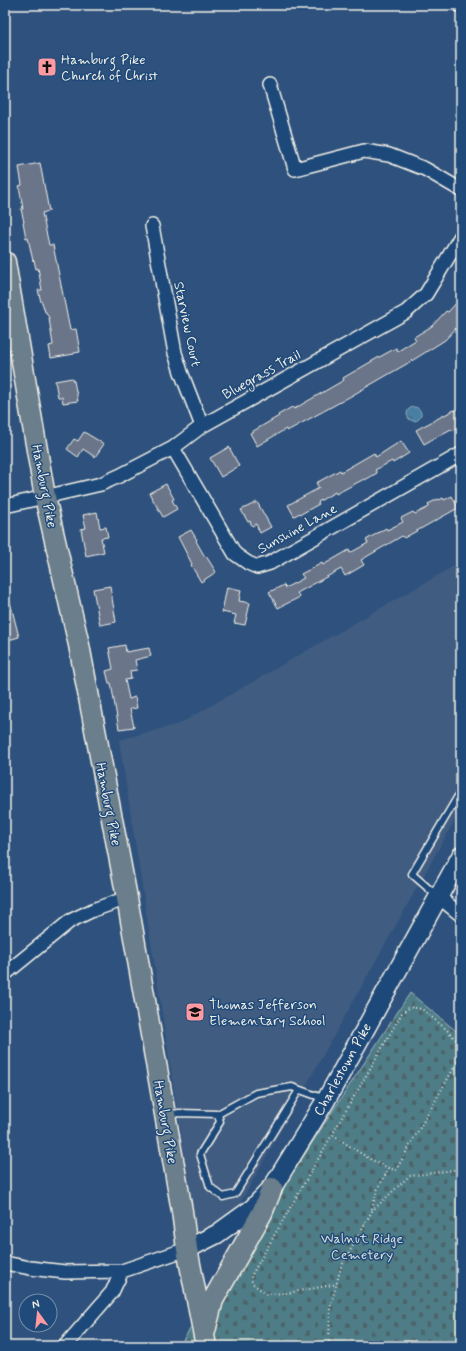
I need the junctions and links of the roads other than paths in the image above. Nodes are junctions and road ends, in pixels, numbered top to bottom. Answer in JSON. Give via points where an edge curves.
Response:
{"nodes":[{"id":1,"x":270,"y":85,"type":"dead end"},
{"id":2,"x":461,"y":190,"type":"edge"},
{"id":3,"x":152,"y":226,"type":"dead end"},
{"id":4,"x":461,"y":236,"type":"edge"},
{"id":5,"x":5,"y":262,"type":"edge"},
{"id":6,"x":8,"y":297,"type":"edge"},
{"id":7,"x":202,"y":426,"type":"junction"},
{"id":8,"x":173,"y":448,"type":"junction"},
{"id":9,"x":461,"y":454,"type":"edge"},
{"id":10,"x":46,"y":498,"type":"junction"},
{"id":11,"x":5,"y":506,"type":"edge"},
{"id":12,"x":461,"y":791,"type":"edge"},
{"id":13,"x":461,"y":856,"type":"edge"},
{"id":14,"x":439,"y":897,"type":"junction"},
{"id":15,"x":128,"y":898,"type":"junction"},
{"id":16,"x":461,"y":915,"type":"edge"},
{"id":17,"x":5,"y":974,"type":"edge"},
{"id":18,"x":300,"y":1090,"type":"junction"},
{"id":19,"x":326,"y":1100,"type":"junction"},
{"id":20,"x":218,"y":1114,"type":"junction"},
{"id":21,"x":165,"y":1116,"type":"junction"},
{"id":22,"x":272,"y":1188,"type":"junction"},
{"id":23,"x":187,"y":1249,"type":"junction"},
{"id":24,"x":5,"y":1263,"type":"edge"},
{"id":25,"x":122,"y":1271,"type":"junction"},
{"id":26,"x":205,"y":1341,"type":"edge"},
{"id":27,"x":66,"y":1346,"type":"edge"}],
"edges":[{"from":1,"to":2,"type":"street","via":[[295,169],[364,151],[389,155],[425,169]]},
{"from":3,"to":7,"type":"street","name":"Starview Court","via":[[175,353]]},
{"from":4,"to":7,"type":"street","name":"Bluegrass Trail","via":[[426,294],[406,312]]},
{"from":5,"to":6,"type":"main road","name":"Hamburg Pike"},
{"from":6,"to":10,"type":"main road","name":"Hamburg Pike"},
{"from":7,"to":8,"type":"street","name":"Bluegrass Trail"},
{"from":8,"to":9,"type":"street","name":"Sunshine Lane","via":[[235,554],[257,567],[270,563]]},
{"from":8,"to":10,"type":"street","name":"Bluegrass Trail","via":[[101,484]]},
{"from":10,"to":11,"type":"street","name":"Bluegrass Trail"},
{"from":10,"to":15,"type":"main road","name":"Hamburg Pike","via":[[79,645]]},
{"from":12,"to":14,"type":"lane","via":[[412,874]]},
{"from":13,"to":14,"type":"street","name":"Charlestown Pike"},
{"from":14,"to":16,"type":"street"},
{"from":14,"to":19,"type":"street","name":"Charlestown Pike"},
{"from":15,"to":17,"type":"street","via":[[70,921]]},
{"from":15,"to":21,"type":"main road","name":"Hamburg Pike"},
{"from":18,"to":19,"type":"lane"},
{"from":18,"to":20,"type":"lane","via":[[292,1087],[256,1093]]},
{"from":18,"to":20,"type":"lane","via":[[235,1194],[223,1197],[210,1187],[200,1154],[220,1122]]},
{"from":19,"to":22,"type":"street","name":"Charlestown Pike"},
{"from":20,"to":21,"type":"lane","via":[[179,1113]]},
{"from":21,"to":23,"type":"main road","name":"Hamburg Pike"},
{"from":22,"to":23,"type":"street","name":"Charlestown Pike","via":[[253,1208],[217,1234]]},
{"from":22,"to":26,"type":"main road","via":[[262,1213],[214,1300]]},
{"from":23,"to":25,"type":"street"},
{"from":23,"to":26,"type":"main road","name":"Hamburg Pike"},
{"from":24,"to":25,"type":"street","via":[[65,1272]]},
{"from":25,"to":27,"type":"street","via":[[112,1292]]}]}
